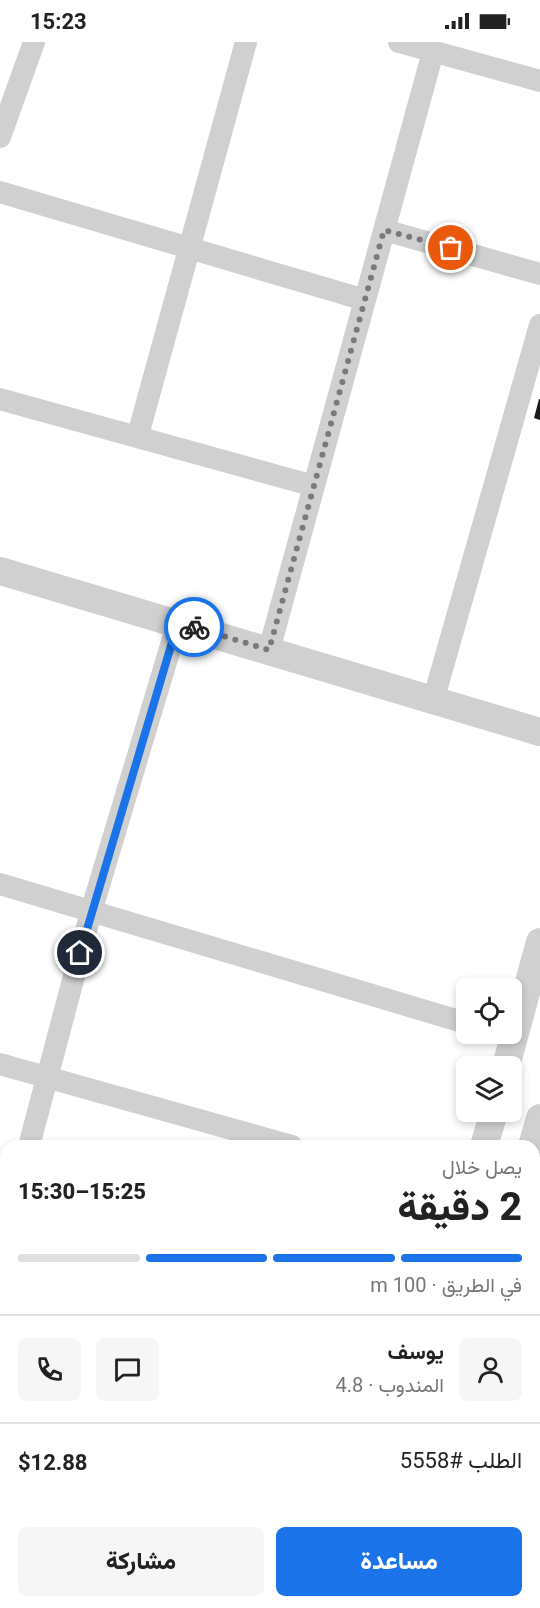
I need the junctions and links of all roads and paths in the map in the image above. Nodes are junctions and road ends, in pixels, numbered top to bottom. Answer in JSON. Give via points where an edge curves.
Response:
{"nodes":[{"id":1,"x":34,"y":42,"type":"edge"},
{"id":2,"x":246,"y":42,"type":"edge"},
{"id":3,"x":399,"y":42,"type":"edge"},
{"id":4,"x":433,"y":52,"type":"junction"},
{"id":5,"x":540,"y":81,"type":"edge"},
{"id":6,"x":0,"y":137,"type":"edge"},
{"id":7,"x":0,"y":192,"type":"edge"},
{"id":8,"x":384,"y":230,"type":"junction"},
{"id":9,"x":190,"y":249,"type":"junction"},
{"id":10,"x":540,"y":274,"type":"edge"},
{"id":11,"x":365,"y":300,"type":"junction"},
{"id":12,"x":540,"y":324,"type":"edge"},
{"id":13,"x":0,"y":399,"type":"edge"},
{"id":14,"x":138,"y":435,"type":"junction"},
{"id":15,"x":314,"y":486,"type":"junction"},
{"id":16,"x":0,"y":571,"type":"edge"},
{"id":17,"x":178,"y":622,"type":"junction"},
{"id":18,"x":269,"y":650,"type":"junction"},
{"id":19,"x":433,"y":701,"type":"junction"},
{"id":20,"x":540,"y":732,"type":"edge"},
{"id":21,"x":0,"y":884,"type":"edge"},
{"id":22,"x":91,"y":912,"type":"junction"},
{"id":23,"x":540,"y":942,"type":"edge"},
{"id":24,"x":522,"y":996,"type":"edge"},
{"id":25,"x":456,"y":1020,"type":"edge"},
{"id":26,"x":0,"y":1064,"type":"edge"},
{"id":27,"x":48,"y":1078,"type":"junction"},
{"id":28,"x":540,"y":1118,"type":"edge"},
{"id":29,"x":491,"y":1122,"type":"edge"},
{"id":30,"x":31,"y":1140,"type":"edge"},
{"id":31,"x":270,"y":1140,"type":"edge"},
{"id":32,"x":486,"y":1140,"type":"edge"},
{"id":33,"x":534,"y":1140,"type":"edge"}],
"edges":[{"from":1,"to":6,"type":"street"},
{"from":2,"to":9,"type":"street"},
{"from":3,"to":4,"type":"street"},
{"from":4,"to":5,"type":"street"},
{"from":4,"to":8,"type":"street"},
{"from":7,"to":9,"type":"street"},
{"from":8,"to":10,"type":"street"},
{"from":8,"to":11,"type":"street"},
{"from":9,"to":11,"type":"street"},
{"from":9,"to":14,"type":"street"},
{"from":11,"to":15,"type":"street"},
{"from":12,"to":19,"type":"street"},
{"from":13,"to":14,"type":"street"},
{"from":14,"to":15,"type":"street"},
{"from":15,"to":18,"type":"street"},
{"from":16,"to":17,"type":"street"},
{"from":17,"to":18,"type":"street"},
{"from":17,"to":22,"type":"street"},
{"from":18,"to":19,"type":"street"},
{"from":19,"to":20,"type":"street"},
{"from":21,"to":22,"type":"street"},
{"from":22,"to":25,"type":"street"},
{"from":22,"to":27,"type":"street"},
{"from":23,"to":24,"type":"street"},
{"from":26,"to":27,"type":"street"},
{"from":27,"to":30,"type":"street"},
{"from":27,"to":31,"type":"street"},
{"from":28,"to":33,"type":"street"},
{"from":29,"to":32,"type":"street"}]}
